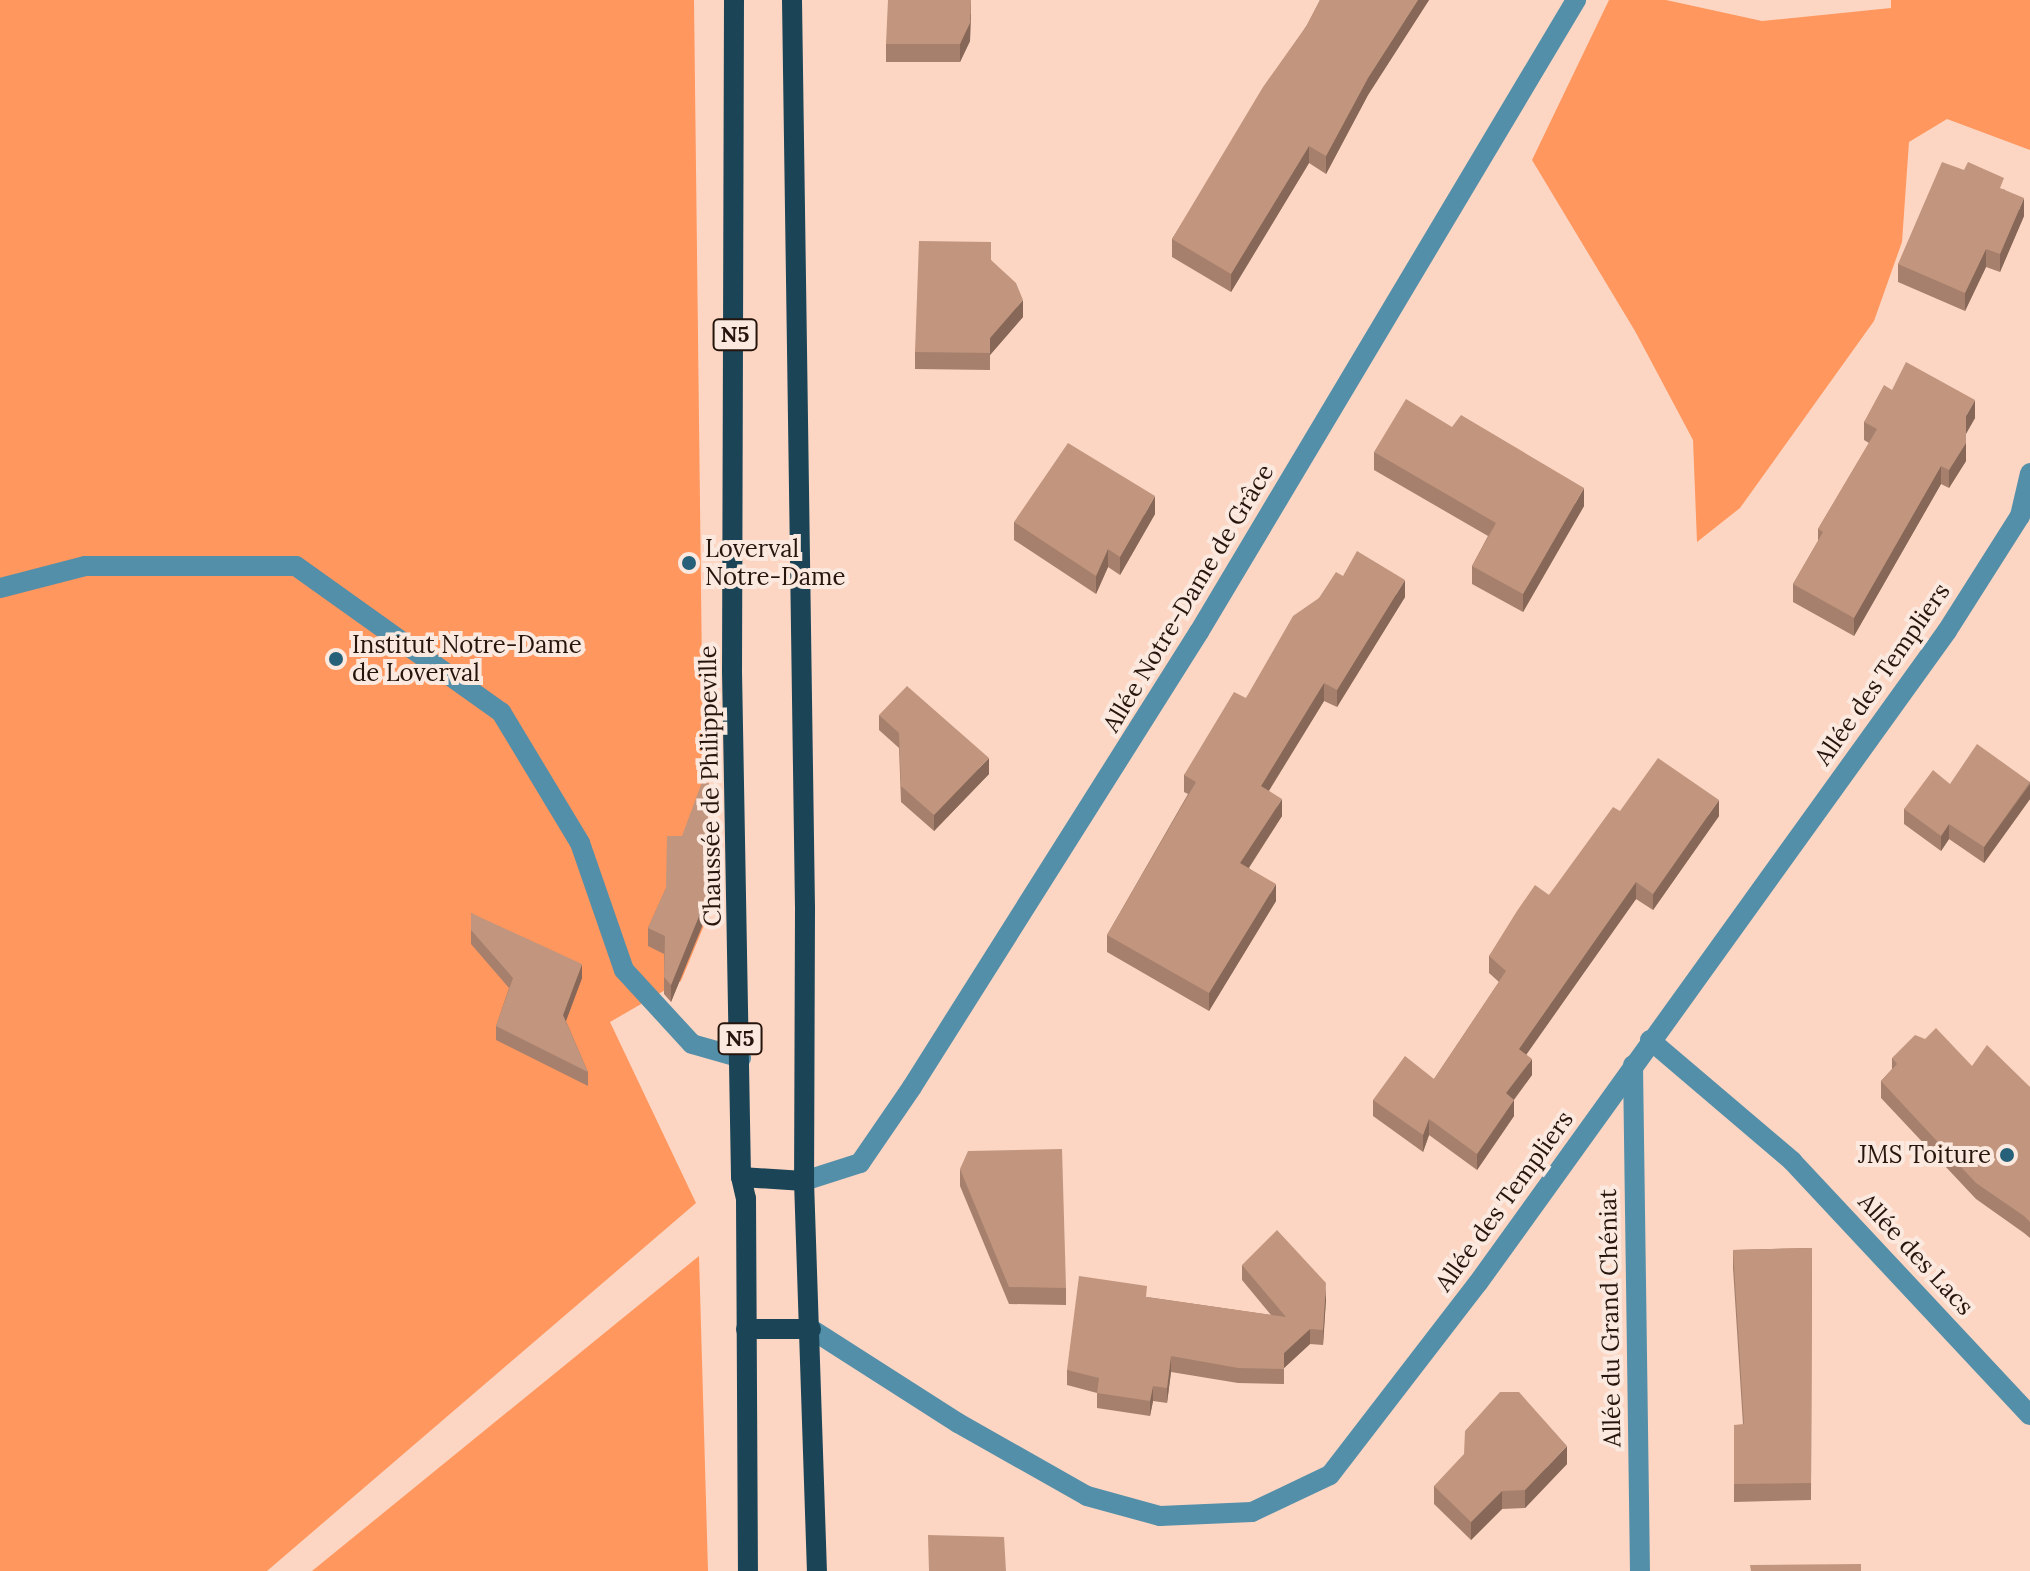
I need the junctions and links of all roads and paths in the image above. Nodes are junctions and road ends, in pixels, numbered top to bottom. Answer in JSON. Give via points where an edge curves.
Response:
{"nodes":[{"id":1,"x":734,"y":0,"type":"edge"},
{"id":2,"x":792,"y":0,"type":"edge"},
{"id":3,"x":1576,"y":0,"type":"edge"},
{"id":4,"x":2030,"y":473,"type":"edge"},
{"id":5,"x":0,"y":588,"type":"edge"},
{"id":6,"x":1650,"y":1040,"type":"junction"},
{"id":7,"x":741,"y":1058,"type":"junction"},
{"id":8,"x":1633,"y":1065,"type":"junction"},
{"id":9,"x":741,"y":1177,"type":"junction"},
{"id":10,"x":804,"y":1181,"type":"junction"},
{"id":11,"x":746,"y":1329,"type":"junction"},
{"id":12,"x":811,"y":1329,"type":"junction"},
{"id":13,"x":2030,"y":1415,"type":"edge"},
{"id":14,"x":748,"y":1571,"type":"edge"},
{"id":15,"x":817,"y":1571,"type":"edge"},
{"id":16,"x":1640,"y":1571,"type":"edge"}],
"edges":[{"from":1,"to":7,"type":"main road","name":"Chaussée de Philippeville","number":"N5","via":[[732,671]]},
{"from":2,"to":10,"type":"main road"},
{"from":3,"to":10,"type":"street","name":"Allée Notre-Dame de Grâce","via":[[1199,632],[912,1087],[860,1163]]},
{"from":4,"to":6,"type":"street","name":"Allée des Templiers","via":[[2020,516],[1947,631]]},
{"from":5,"to":7,"type":"street","via":[[85,566],[296,566],[501,712],[580,843],[624,970],[692,1044]]},
{"from":6,"to":8,"type":"street","name":"Allée des Templiers"},
{"from":6,"to":13,"type":"street","name":"Allée des Lacs","via":[[1792,1161]]},
{"from":7,"to":9,"type":"main road","name":"Chaussée de Philippeville","number":"N5"},
{"from":8,"to":12,"type":"street","name":"Allée des Templiers","via":[[1478,1283],[1330,1475],[1252,1512],[1160,1516],[1087,1496],[958,1423]]},
{"from":8,"to":16,"type":"street","name":"Allée du Grand Chéniat"},
{"from":9,"to":10,"type":"main road"},
{"from":9,"to":11,"type":"main road","name":"Chaussée de Philippeville","number":"N5","via":[[746,1198]]},
{"from":10,"to":12,"type":"main road"},
{"from":11,"to":12,"type":"main road"},
{"from":11,"to":14,"type":"main road","name":"Chaussée de Philippeville","number":"N5"},
{"from":12,"to":15,"type":"main road"}]}
